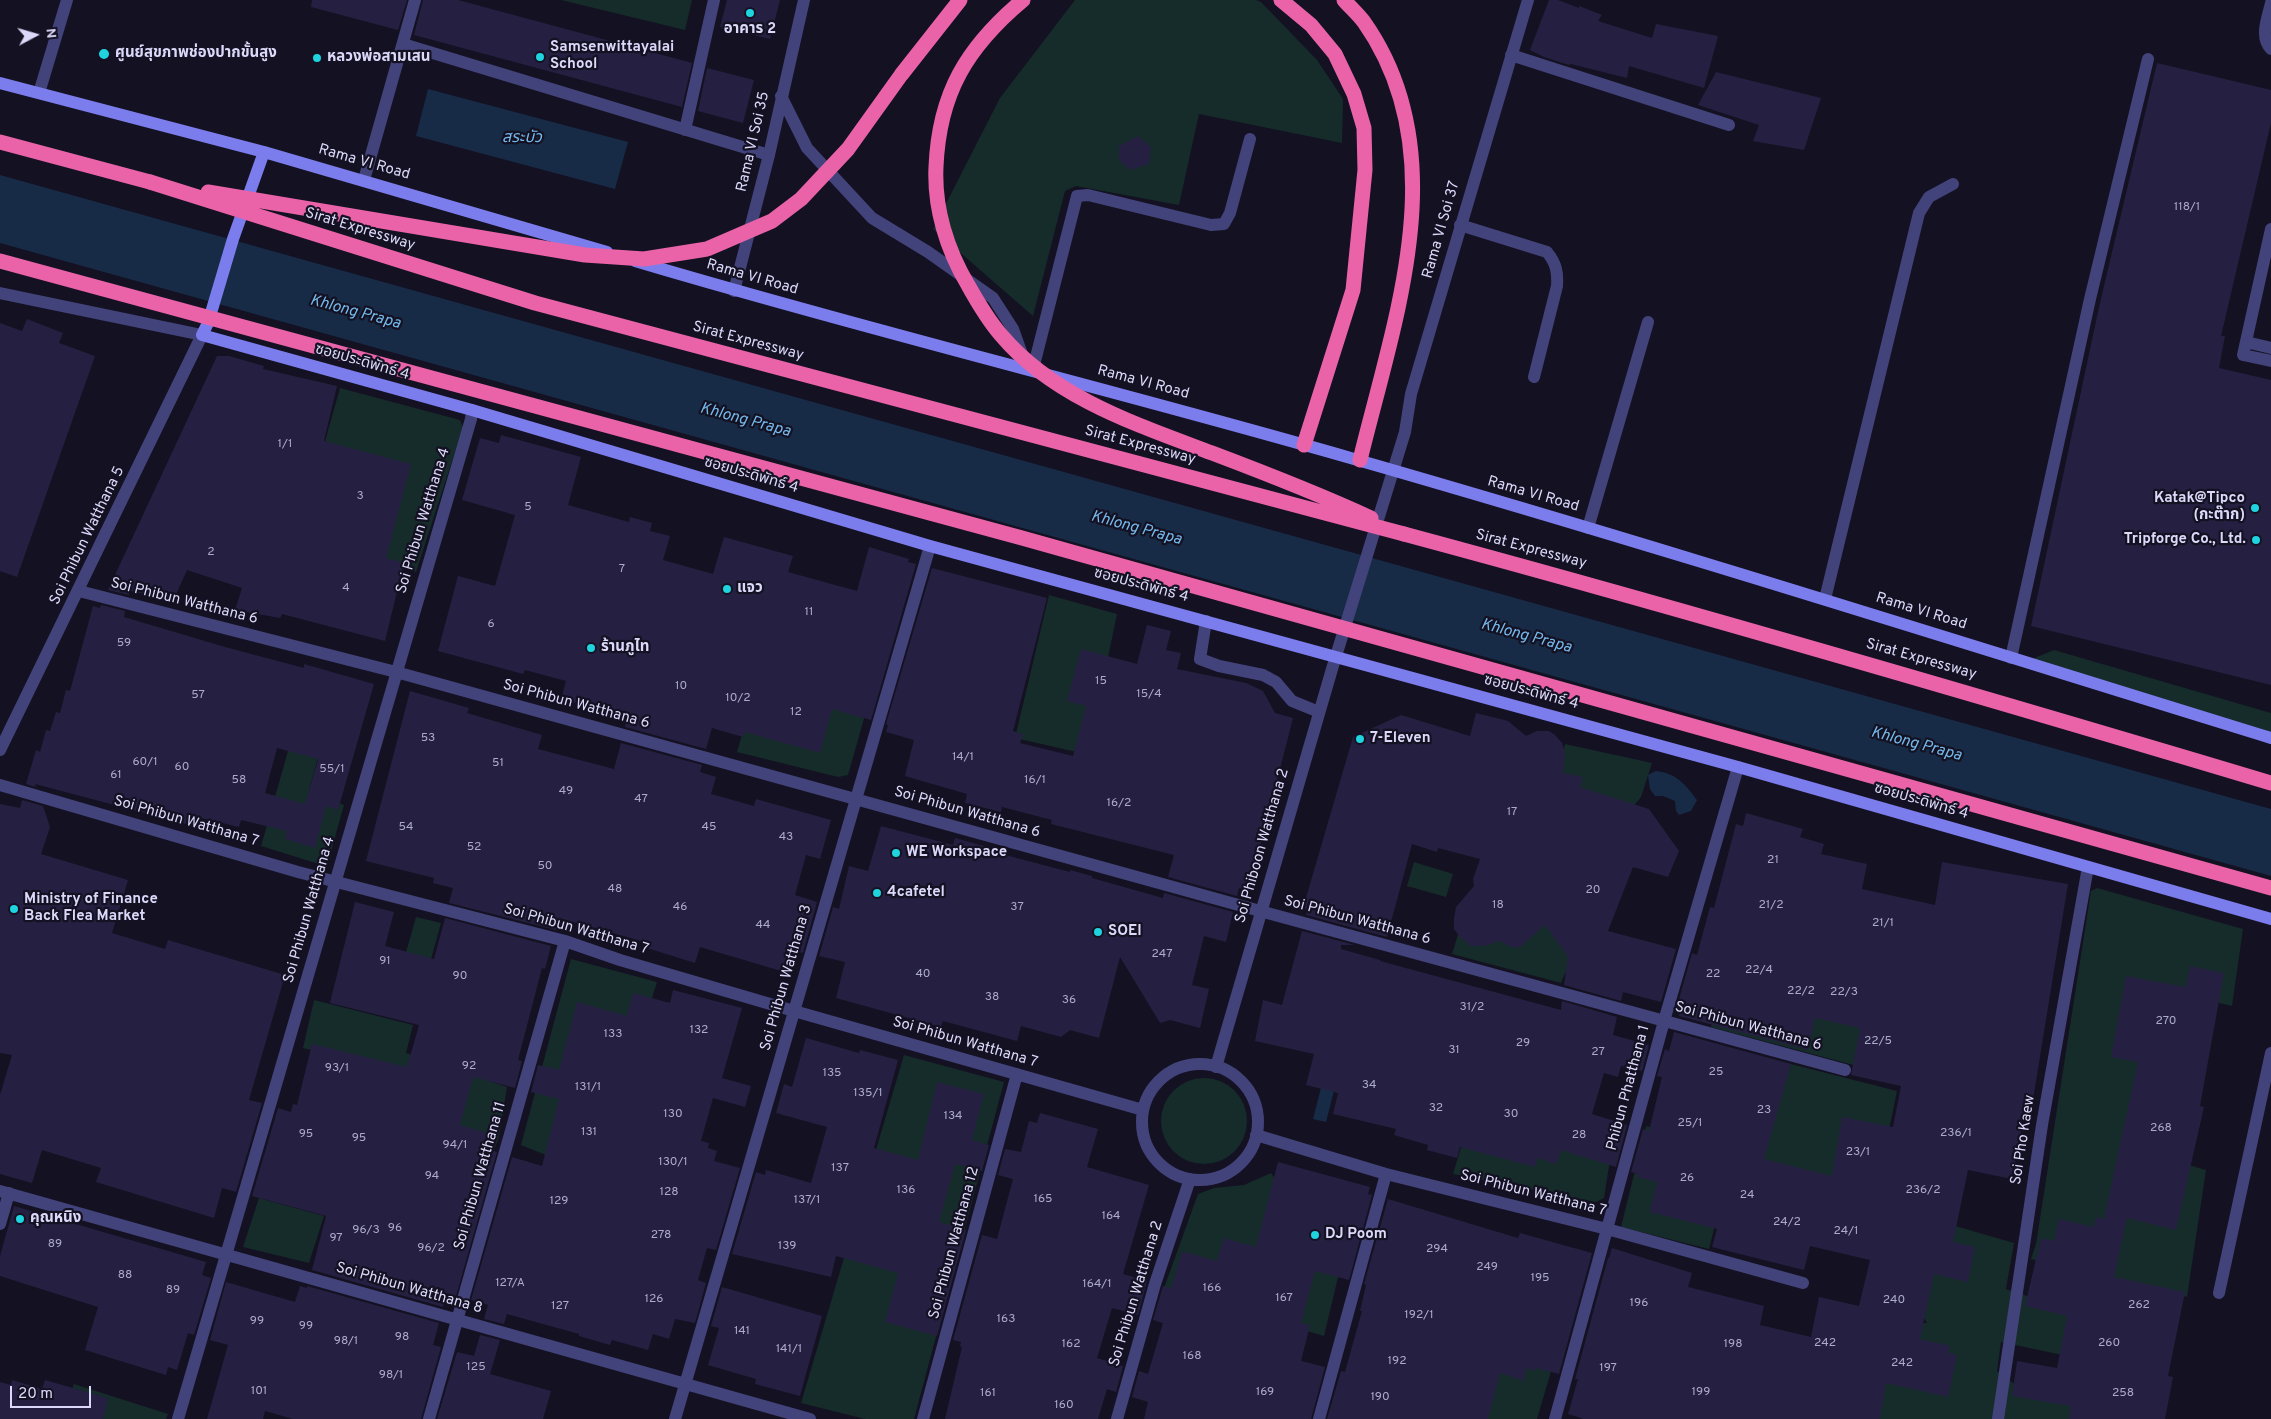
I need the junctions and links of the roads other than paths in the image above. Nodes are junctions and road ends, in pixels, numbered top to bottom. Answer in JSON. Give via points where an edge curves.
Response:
{"nodes":[{"id":1,"x":67,"y":0,"type":"edge"},
{"id":2,"x":415,"y":0,"type":"edge"},
{"id":3,"x":714,"y":0,"type":"edge"},
{"id":4,"x":804,"y":0,"type":"edge"},
{"id":5,"x":960,"y":0,"type":"edge"},
{"id":6,"x":1023,"y":0,"type":"edge"},
{"id":7,"x":1281,"y":0,"type":"edge"},
{"id":8,"x":1344,"y":0,"type":"edge"},
{"id":9,"x":1528,"y":0,"type":"edge"},
{"id":10,"x":2271,"y":3,"type":"edge"},
{"id":11,"x":403,"y":44,"type":"junction"},
{"id":12,"x":2271,"y":49,"type":"edge"},
{"id":13,"x":1511,"y":55,"type":"junction"},
{"id":14,"x":2148,"y":59,"type":"dead end"},
{"id":15,"x":0,"y":83,"type":"edge"},
{"id":16,"x":39,"y":93,"type":"junction"},
{"id":17,"x":781,"y":96,"type":"junction"},
{"id":18,"x":1729,"y":125,"type":"dead end"},
{"id":19,"x":685,"y":130,"type":"junction"},
{"id":20,"x":1250,"y":139,"type":"dead end"},
{"id":21,"x":0,"y":142,"type":"edge"},
{"id":22,"x":264,"y":152,"type":"junction"},
{"id":23,"x":768,"y":156,"type":"junction"},
{"id":24,"x":364,"y":180,"type":"junction"},
{"id":25,"x":150,"y":182,"type":"junction"},
{"id":26,"x":1953,"y":184,"type":"dead end"},
{"id":27,"x":1460,"y":225,"type":"junction"},
{"id":28,"x":2271,"y":229,"type":"edge"},
{"id":29,"x":0,"y":261,"type":"edge"},
{"id":30,"x":734,"y":290,"type":"junction"},
{"id":31,"x":0,"y":293,"type":"edge"},
{"id":32,"x":1648,"y":322,"type":"dead end"},
{"id":33,"x":202,"y":335,"type":"junction"},
{"id":34,"x":2246,"y":342,"type":"junction"},
{"id":35,"x":2271,"y":348,"type":"edge"},
{"id":36,"x":2271,"y":361,"type":"edge"},
{"id":37,"x":1030,"y":369,"type":"junction"},
{"id":38,"x":1534,"y":377,"type":"dead end"},
{"id":39,"x":472,"y":410,"type":"junction"},
{"id":40,"x":1304,"y":445,"type":"junction"},
{"id":41,"x":1360,"y":460,"type":"junction"},
{"id":42,"x":1394,"y":471,"type":"junction"},
{"id":43,"x":1383,"y":503,"type":"joint"},
{"id":44,"x":1588,"y":528,"type":"junction"},
{"id":45,"x":1404,"y":534,"type":"junction"},
{"id":46,"x":930,"y":546,"type":"junction"},
{"id":47,"x":79,"y":591,"type":"junction"},
{"id":48,"x":1825,"y":600,"type":"junction"},
{"id":49,"x":1206,"y":621,"type":"junction"},
{"id":50,"x":1335,"y":657,"type":"junction"},
{"id":51,"x":2011,"y":658,"type":"junction"},
{"id":52,"x":396,"y":672,"type":"junction"},
{"id":53,"x":1319,"y":712,"type":"junction"},
{"id":54,"x":2271,"y":738,"type":"edge"},
{"id":55,"x":0,"y":750,"type":"edge"},
{"id":56,"x":1738,"y":767,"type":"junction"},
{"id":57,"x":2271,"y":783,"type":"edge"},
{"id":58,"x":0,"y":785,"type":"edge"},
{"id":59,"x":856,"y":798,"type":"junction"},
{"id":60,"x":2088,"y":866,"type":"junction"},
{"id":61,"x":336,"y":882,"type":"junction"},
{"id":62,"x":2271,"y":888,"type":"edge"},
{"id":63,"x":1261,"y":912,"type":"junction"},
{"id":64,"x":2271,"y":919,"type":"edge"},
{"id":65,"x":565,"y":941,"type":"junction"},
{"id":66,"x":794,"y":1011,"type":"junction"},
{"id":67,"x":1664,"y":1022,"type":"junction"},
{"id":68,"x":2271,"y":1053,"type":"edge"},
{"id":69,"x":1216,"y":1067,"type":"junction"},
{"id":70,"x":1845,"y":1070,"type":"dead end"},
{"id":71,"x":1017,"y":1074,"type":"junction"},
{"id":72,"x":1143,"y":1110,"type":"junction"},
{"id":73,"x":1256,"y":1135,"type":"junction"},
{"id":74,"x":1386,"y":1174,"type":"junction"},
{"id":75,"x":1190,"y":1179,"type":"junction"},
{"id":76,"x":5,"y":1192,"type":"edge"},
{"id":77,"x":0,"y":1224,"type":"edge"},
{"id":78,"x":1607,"y":1230,"type":"junction"},
{"id":79,"x":226,"y":1254,"type":"junction"},
{"id":80,"x":1802,"y":1283,"type":"dead end"},
{"id":81,"x":2219,"y":1293,"type":"dead end"},
{"id":82,"x":458,"y":1319,"type":"junction"},
{"id":83,"x":685,"y":1386,"type":"junction"},
{"id":84,"x":178,"y":1419,"type":"edge"},
{"id":85,"x":428,"y":1419,"type":"edge"},
{"id":86,"x":675,"y":1419,"type":"edge"},
{"id":87,"x":810,"y":1419,"type":"edge"},
{"id":88,"x":923,"y":1419,"type":"edge"},
{"id":89,"x":1117,"y":1419,"type":"edge"},
{"id":90,"x":1319,"y":1419,"type":"edge"},
{"id":91,"x":1555,"y":1419,"type":"edge"},
{"id":92,"x":1998,"y":1419,"type":"edge"}],
"edges":[{"from":1,"to":16,"type":"street"},
{"from":2,"to":11,"type":"street"},
{"from":3,"to":19,"type":"street"},
{"from":4,"to":17,"type":"street","name":"Rama VI Soi 35"},
{"from":5,"to":25,"type":"highway","bridge":true,"via":[[848,149],[801,199],[772,221],[708,249],[644,259],[585,255]]},
{"from":6,"to":45,"type":"highway","bridge":true,"via":[[996,23],[966,60],[949,96],[937,142],[935,189],[945,236],[959,270],[980,306],[1002,336],[1033,365],[1070,392],[1120,417],[1307,490]]},
{"from":7,"to":40,"type":"highway","via":[[1311,25],[1335,54],[1354,94],[1364,128],[1365,170],[1353,290]]},
{"from":8,"to":41,"type":"highway","via":[[1364,22],[1392,73],[1408,120],[1412,165],[1412,217],[1403,282]]},
{"from":9,"to":13,"type":"street","name":"Rama VI Soi 37"},
{"from":10,"to":12,"type":"street","via":[[2265,32]]},
{"from":11,"to":19,"type":"street"},
{"from":11,"to":24,"type":"street"},
{"from":13,"to":18,"type":"street"},
{"from":13,"to":27,"type":"street","name":"Rama VI Soi 37"},
{"from":14,"to":51,"type":"street","via":[[2090,299]]},
{"from":15,"to":16,"type":"main road","name":"Rama VI Road"},
{"from":16,"to":22,"type":"main road","name":"Rama VI Road"},
{"from":17,"to":23,"type":"street","name":"Rama VI Soi 35"},
{"from":17,"to":37,"type":"street","via":[[808,148],[872,218],[928,252],[993,298],[1013,329]]},
{"from":19,"to":23,"type":"street"},
{"from":20,"to":37,"type":"street","via":[[1230,213],[1224,224],[1210,225],[1088,195],[1077,196]]},
{"from":21,"to":25,"type":"highway","name":"Sirat Expressway"},
{"from":22,"to":24,"type":"main road","name":"Rama VI Road"},
{"from":22,"to":33,"type":"main road"},
{"from":23,"to":30,"type":"street","name":"Rama VI Soi 35"},
{"from":24,"to":30,"type":"main road","name":"Rama VI Road"},
{"from":25,"to":45,"type":"highway","name":"Sirat Expressway","bridge":true,"via":[[535,303]]},
{"from":26,"to":48,"type":"street","via":[[1929,197],[1918,213]]},
{"from":27,"to":38,"type":"street","via":[[1548,252],[1554,260],[1558,272],[1557,286]]},
{"from":27,"to":42,"type":"street","name":"Rama VI Soi 37","via":[[1411,394]]},
{"from":28,"to":34,"type":"street"},
{"from":29,"to":62,"type":"highway","bridge":true,"via":[[1022,538]]},
{"from":30,"to":37,"type":"main road","name":"Rama VI Road"},
{"from":31,"to":33,"type":"street","name":"ซอยประดิพัทธ์ 4"},
{"from":32,"to":44,"type":"street"},
{"from":33,"to":39,"type":"main road","name":"ซอยประดิพัทธ์ 4"},
{"from":33,"to":47,"type":"street","name":"Soi Phibun Watthana 5"},
{"from":34,"to":35,"type":"street"},
{"from":34,"to":36,"type":"street","via":[[2243,355]]},
{"from":37,"to":40,"type":"main road","name":"Rama VI Road"},
{"from":39,"to":46,"type":"main road","name":"ซอยประดิพัทธ์ 4"},
{"from":39,"to":52,"type":"street","name":"Soi Phibun Watthana 4"},
{"from":40,"to":41,"type":"main road","name":"Rama VI Road"},
{"from":41,"to":42,"type":"main road","name":"Rama VI Road"},
{"from":42,"to":43,"type":"street","name":"Rama VI Soi 37"},
{"from":42,"to":44,"type":"main road","name":"Rama VI Road"},
{"from":43,"to":50,"type":"street","name":"Soi Phiboon Watthana 2","bridge":true},
{"from":44,"to":48,"type":"main road","name":"Rama VI Road"},
{"from":45,"to":57,"type":"highway","name":"Sirat Expressway","via":[[1918,677]]},
{"from":46,"to":49,"type":"main road","name":"ซอยประดิพัทธ์ 4"},
{"from":46,"to":59,"type":"street","name":"Soi Phibun Watthana 3"},
{"from":47,"to":52,"type":"street","name":"Soi Phibun Watthana 6"},
{"from":47,"to":55,"type":"street","name":"Soi Phibun Watthana 5"},
{"from":48,"to":51,"type":"main road","name":"Rama VI Road"},
{"from":49,"to":50,"type":"main road","name":"ซอยประดิพัทธ์ 4"},
{"from":49,"to":53,"type":"street","via":[[1200,659],[1263,675],[1276,682],[1292,700]]},
{"from":50,"to":53,"type":"street","name":"Soi Phiboon Watthana 2"},
{"from":50,"to":56,"type":"main road","name":"ซอยประดิพัทธ์ 4"},
{"from":51,"to":54,"type":"main road","name":"Rama VI Road"},
{"from":52,"to":59,"type":"street","name":"Soi Phibun Watthana 6"},
{"from":52,"to":61,"type":"street","name":"Soi Phibun Watthana 4"},
{"from":53,"to":63,"type":"street","name":"Soi Phiboon Watthana 2"},
{"from":56,"to":60,"type":"main road","name":"ซอยประดิพัทธ์ 4"},
{"from":56,"to":67,"type":"street","name":"Phibun Phatthana 1"},
{"from":58,"to":61,"type":"street","name":"Soi Phibun Watthana 7"},
{"from":59,"to":63,"type":"street","name":"Soi Phibun Watthana 6"},
{"from":59,"to":66,"type":"street","name":"Soi Phibun Watthana 3"},
{"from":60,"to":64,"type":"main road","name":"ซอยประดิพัทธ์ 4"},
{"from":60,"to":92,"type":"street","name":"Soi Pho Kaew","via":[[2042,1125]]},
{"from":61,"to":65,"type":"street","name":"Soi Phibun Watthana 7"},
{"from":61,"to":79,"type":"street","name":"Soi Phibun Watthana 4"},
{"from":63,"to":67,"type":"street","name":"Soi Phibun Watthana 6"},
{"from":63,"to":69,"type":"street","name":"Soi Phiboon Watthana 2"},
{"from":65,"to":66,"type":"street","name":"Soi Phibun Watthana 7"},
{"from":65,"to":82,"type":"street","name":"Soi Phibun Watthana 11"},
{"from":66,"to":71,"type":"street","name":"Soi Phibun Watthana 7"},
{"from":66,"to":83,"type":"street","name":"Soi Phibun Watthana 3"},
{"from":67,"to":70,"type":"street","name":"Soi Phibun Watthana 6"},
{"from":67,"to":78,"type":"street","name":"Phibun Phatthana 1"},
{"from":68,"to":81,"type":"street"},
{"from":69,"to":72,"type":"street","via":[[1197,1064],[1179,1068],[1162,1078],[1150,1092]]},
{"from":69,"to":73,"type":"street","via":[[1232,1074],[1245,1086],[1258,1118]]},
{"from":71,"to":72,"type":"street","name":"Soi Phibun Watthana 7"},
{"from":71,"to":88,"type":"street","name":"Soi Phibun Watthana 12"},
{"from":72,"to":75,"type":"street","via":[[1142,1129],[1148,1148],[1159,1164]]},
{"from":73,"to":74,"type":"street","name":"Soi Phibun Watthana 7"},
{"from":73,"to":75,"type":"street","via":[[1250,1151],[1226,1174],[1209,1180]]},
{"from":74,"to":78,"type":"street","name":"Soi Phibun Watthana 7"},
{"from":74,"to":90,"type":"street"},
{"from":75,"to":89,"type":"street","name":"Soi Phibun Watthana 2","via":[[1155,1284]]},
{"from":76,"to":77,"type":"street"},
{"from":76,"to":79,"type":"street","name":"Soi Phibun Watthana 8"},
{"from":78,"to":80,"type":"street","name":"Soi Phibun Watthana 7"},
{"from":78,"to":91,"type":"street","name":"Phibun Phatthana 1"},
{"from":79,"to":82,"type":"street","name":"Soi Phibun Watthana 8"},
{"from":79,"to":84,"type":"street","name":"Soi Phibun Watthana 4"},
{"from":82,"to":83,"type":"street","name":"Soi Phibun Watthana 8"},
{"from":82,"to":85,"type":"street","name":"Soi Phibun Watthana 11"},
{"from":83,"to":86,"type":"street","name":"Soi Phibun Watthana 3"},
{"from":83,"to":87,"type":"street","name":"Soi Phibun Watthana 8"}]}
